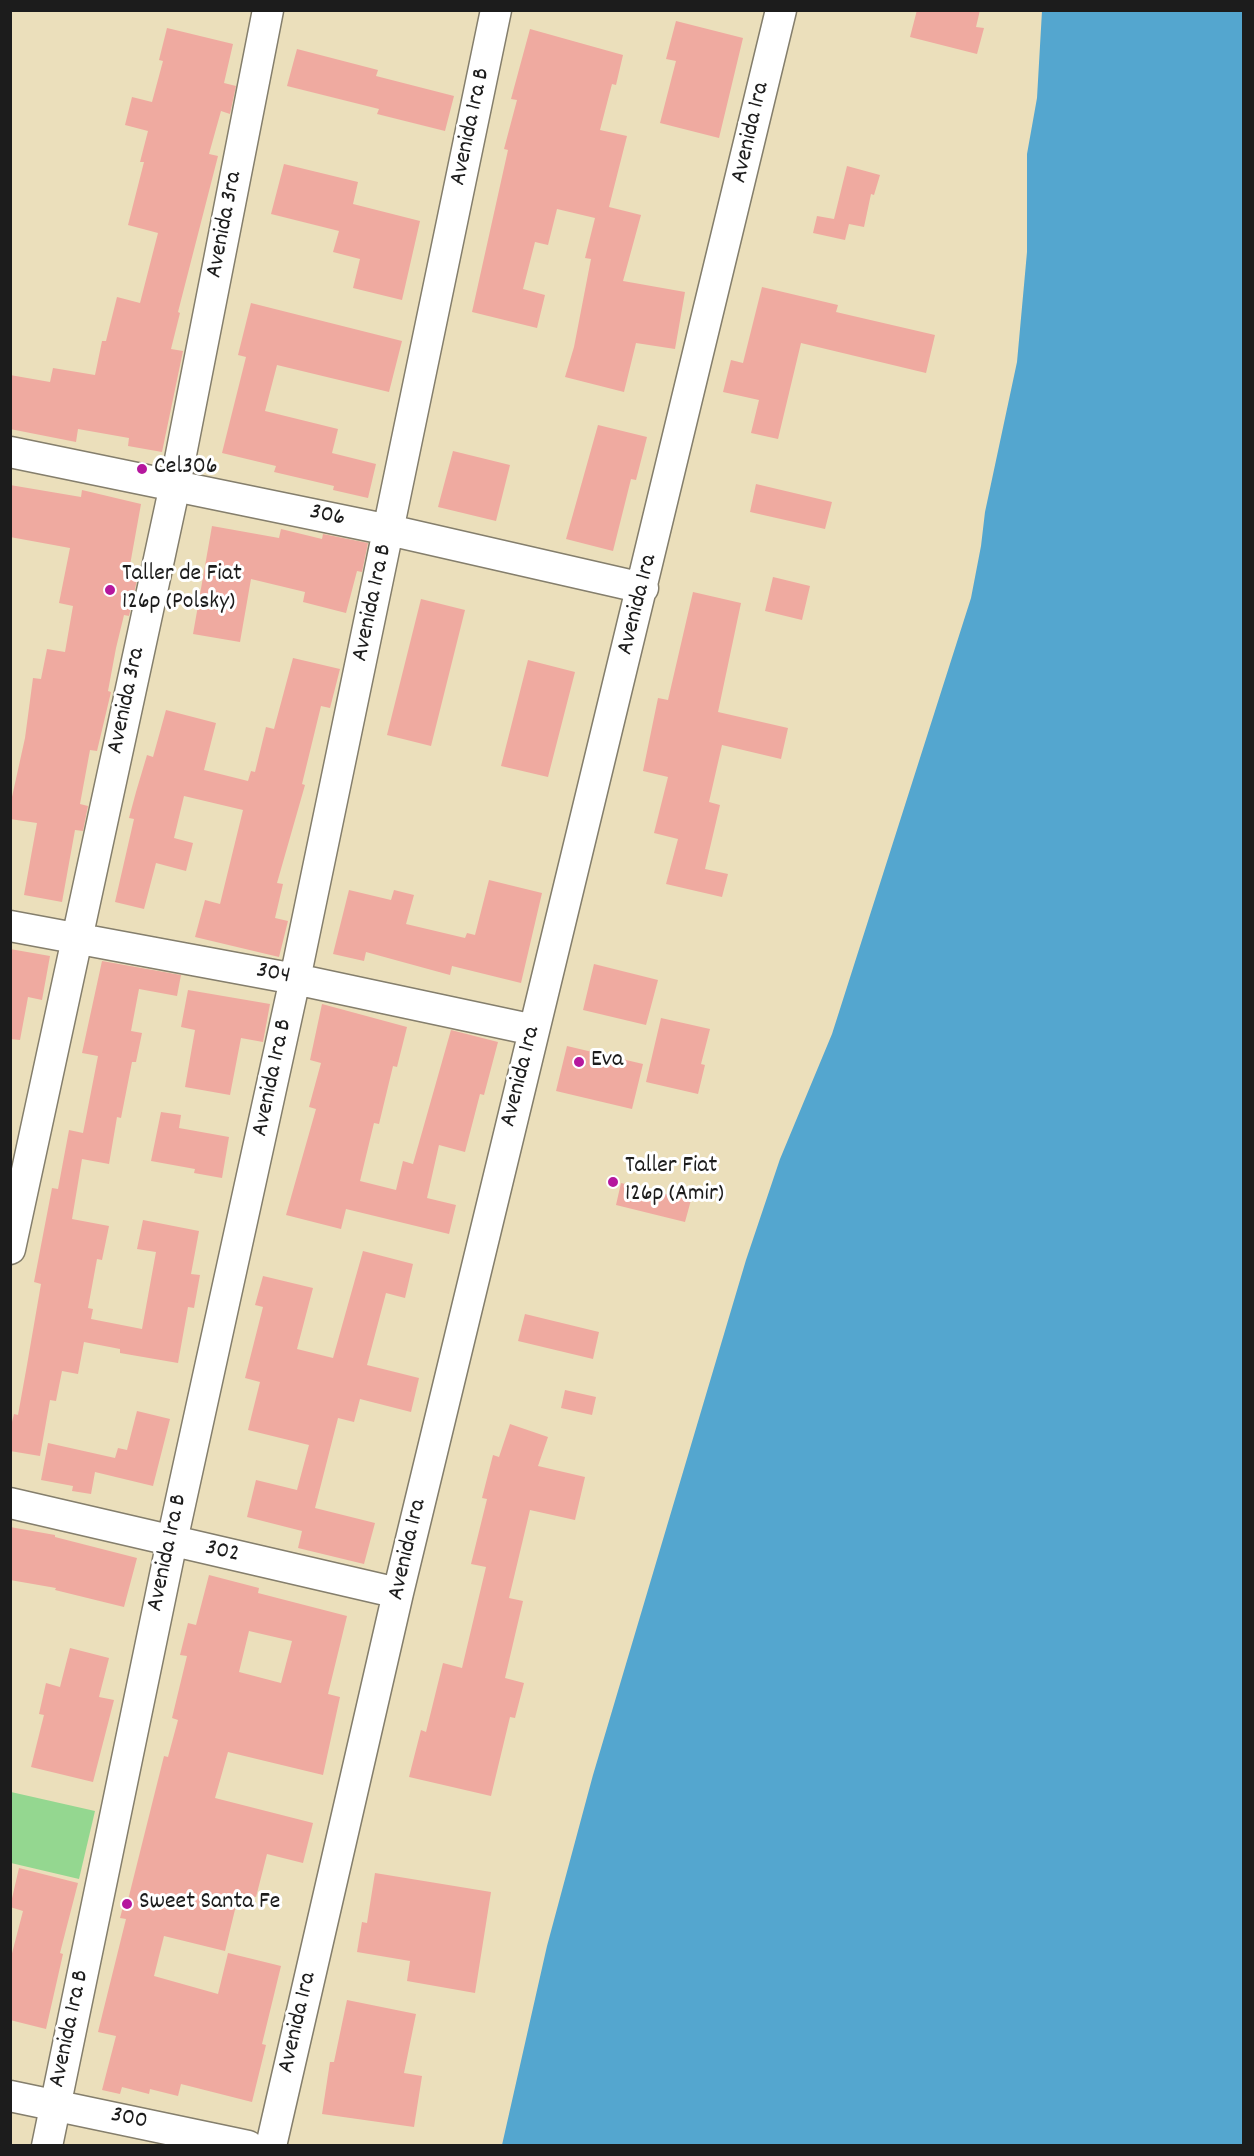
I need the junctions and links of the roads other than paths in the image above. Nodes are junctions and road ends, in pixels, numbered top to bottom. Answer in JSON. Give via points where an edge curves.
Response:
{"nodes":[{"id":1,"x":268,"y":10,"type":"edge"},
{"id":2,"x":496,"y":10,"type":"edge"},
{"id":3,"x":781,"y":10,"type":"edge"},
{"id":4,"x":10,"y":452,"type":"edge"},
{"id":5,"x":175,"y":485,"type":"junction"},
{"id":6,"x":389,"y":530,"type":"junction"},
{"id":7,"x":643,"y":588,"type":"junction"},
{"id":8,"x":10,"y":926,"type":"edge"},
{"id":9,"x":76,"y":939,"type":"junction"},
{"id":10,"x":296,"y":979,"type":"junction"},
{"id":11,"x":534,"y":1029,"type":"junction"},
{"id":12,"x":10,"y":1249,"type":"edge"},
{"id":13,"x":10,"y":1503,"type":"edge"},
{"id":14,"x":171,"y":1541,"type":"junction"},
{"id":15,"x":398,"y":1593,"type":"junction"},
{"id":16,"x":10,"y":2096,"type":"edge"},
{"id":17,"x":55,"y":2104,"type":"junction"},
{"id":18,"x":47,"y":2145,"type":"edge"},
{"id":19,"x":248,"y":2145,"type":"edge"},
{"id":20,"x":270,"y":2145,"type":"edge"}],
"edges":[{"from":1,"to":5,"type":"street","name":"Avenida 3ra"},
{"from":2,"to":6,"type":"street","name":"Avenida 1ra B"},
{"from":3,"to":7,"type":"street","name":"Avenida 1ra"},
{"from":4,"to":5,"type":"street","name":"306"},
{"from":5,"to":6,"type":"street","name":"306"},
{"from":5,"to":9,"type":"street","name":"Avenida 3ra"},
{"from":6,"to":7,"type":"street","name":"306"},
{"from":6,"to":10,"type":"street","name":"Avenida 1ra B"},
{"from":7,"to":11,"type":"street","name":"Avenida 1ra"},
{"from":8,"to":9,"type":"street","name":"304"},
{"from":9,"to":10,"type":"street","name":"304"},
{"from":9,"to":12,"type":"street","name":"Avenida 3ra"},
{"from":10,"to":11,"type":"street","name":"304"},
{"from":10,"to":14,"type":"street","name":"Avenida 1ra B"},
{"from":11,"to":15,"type":"street","name":"Avenida 1ra"},
{"from":13,"to":14,"type":"street","name":"302"},
{"from":14,"to":15,"type":"street","name":"302"},
{"from":14,"to":17,"type":"street","name":"Avenida 1ra B"},
{"from":15,"to":20,"type":"street","name":"Avenida 1ra"},
{"from":16,"to":17,"type":"street","name":"300"},
{"from":17,"to":18,"type":"street","name":"Avenida 1ra B"},
{"from":17,"to":19,"type":"street","name":"300"}]}
